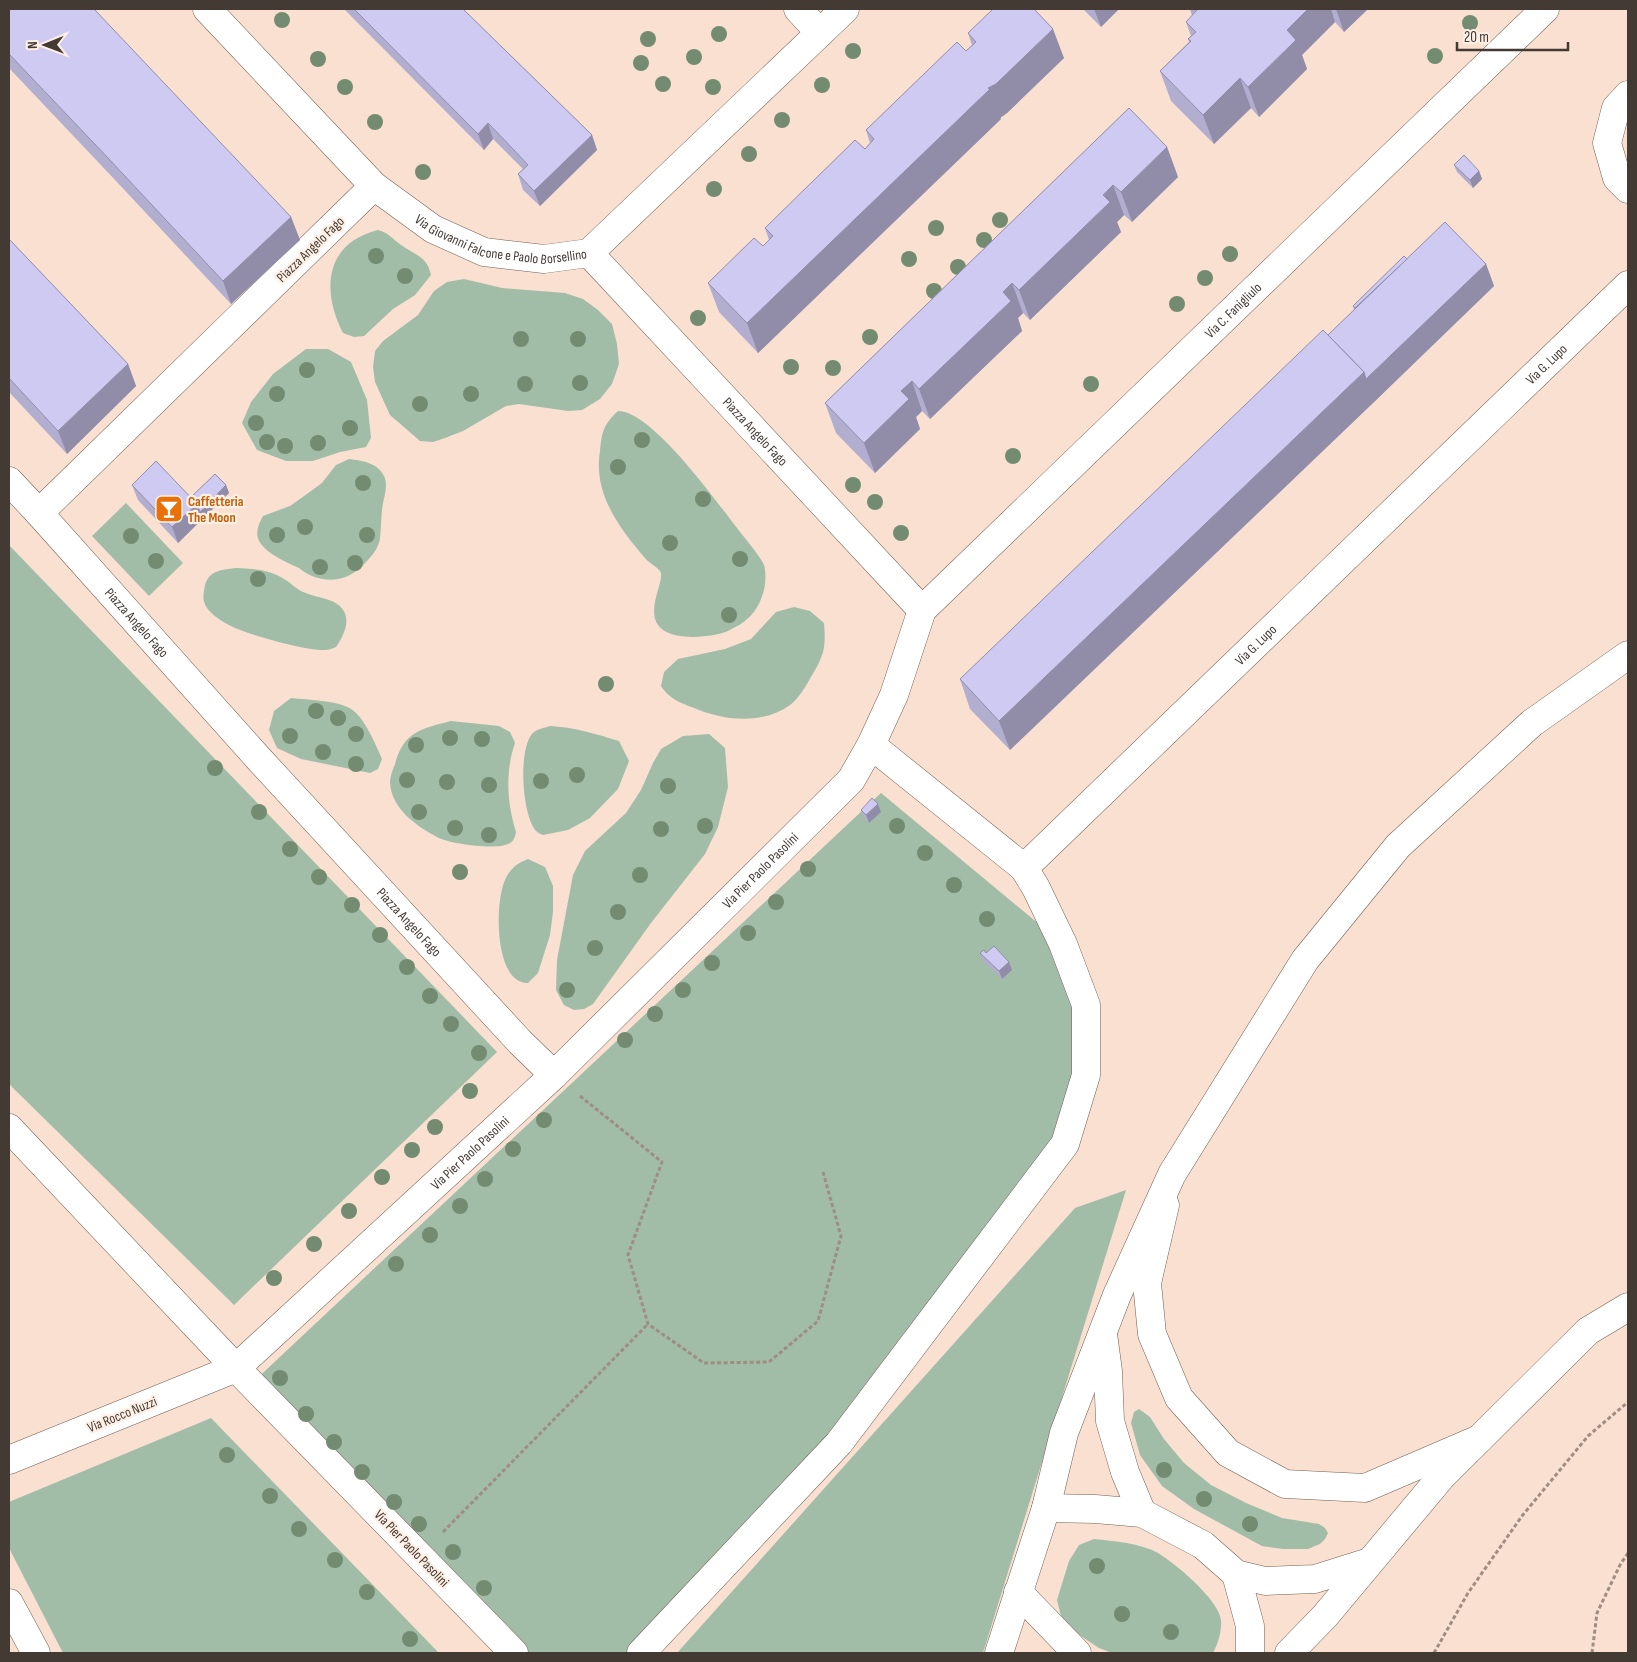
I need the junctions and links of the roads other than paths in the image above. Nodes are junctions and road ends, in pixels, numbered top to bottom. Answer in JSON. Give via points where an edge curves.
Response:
{"nodes":[{"id":1,"x":207,"y":9,"type":"edge"},
{"id":2,"x":798,"y":9,"type":"edge"},
{"id":3,"x":846,"y":9,"type":"edge"},
{"id":4,"x":1545,"y":9,"type":"edge"},
{"id":5,"x":820,"y":33,"type":"junction"},
{"id":6,"x":1628,"y":95,"type":"edge"},
{"id":7,"x":374,"y":186,"type":"junction"},
{"id":8,"x":1628,"y":189,"type":"edge"},
{"id":9,"x":588,"y":252,"type":"junction"},
{"id":10,"x":1628,"y":285,"type":"edge"},
{"id":11,"x":11,"y":489,"type":"edge"},
{"id":12,"x":39,"y":513,"type":"junction"},
{"id":13,"x":922,"y":610,"type":"junction"},
{"id":14,"x":1628,"y":655,"type":"edge"},
{"id":15,"x":871,"y":745,"type":"junction"},
{"id":16,"x":1024,"y":868,"type":"junction"},
{"id":17,"x":554,"y":1075,"type":"junction"},
{"id":18,"x":9,"y":1128,"type":"edge"},
{"id":19,"x":1172,"y":1174,"type":"junction"},
{"id":20,"x":1628,"y":1307,"type":"edge"},
{"id":21,"x":1103,"y":1334,"type":"junction"},
{"id":22,"x":236,"y":1368,"type":"junction"},
{"id":23,"x":1479,"y":1439,"type":"junction"},
{"id":24,"x":9,"y":1460,"type":"edge"},
{"id":25,"x":1046,"y":1508,"type":"junction"},
{"id":26,"x":1142,"y":1514,"type":"junction"},
{"id":27,"x":1369,"y":1562,"type":"junction"},
{"id":28,"x":1236,"y":1574,"type":"junction"},
{"id":29,"x":1018,"y":1592,"type":"junction"},
{"id":30,"x":9,"y":1602,"type":"edge"},
{"id":31,"x":36,"y":1653,"type":"edge"},
{"id":32,"x":514,"y":1653,"type":"edge"},
{"id":33,"x":641,"y":1653,"type":"edge"},
{"id":34,"x":999,"y":1653,"type":"edge"},
{"id":35,"x":1077,"y":1653,"type":"edge"},
{"id":36,"x":1250,"y":1653,"type":"edge"},
{"id":37,"x":1289,"y":1653,"type":"edge"}],
"edges":[{"from":1,"to":7,"type":"street","name":"Via Giovanni Falcone e Paolo Borsellino"},
{"from":2,"to":5,"type":"street"},
{"from":3,"to":5,"type":"street","name":"Via Giovanni Falcone e Paolo Borsellino"},
{"from":4,"to":13,"type":"street","name":"Via C. Fanigliulo"},
{"from":5,"to":9,"type":"street","name":"Via Giovanni Falcone e Paolo Borsellino"},
{"from":6,"to":8,"type":"street","via":[[1616,108],[1607,143],[1617,178]]},
{"from":7,"to":9,"type":"street","name":"Via Giovanni Falcone e Paolo Borsellino","via":[[434,229],[484,252],[544,259]]},
{"from":7,"to":12,"type":"street","name":"Piazza Angelo Fago"},
{"from":9,"to":13,"type":"street","name":"Piazza Angelo Fago"},
{"from":10,"to":16,"type":"street","name":"Via G. Lupo"},
{"from":11,"to":12,"type":"street"},
{"from":12,"to":17,"type":"street","name":"Piazza Angelo Fago","via":[[259,759]]},
{"from":13,"to":15,"type":"street","name":"Via Pier Paolo Pasolini","via":[[894,695]]},
{"from":14,"to":19,"type":"street","via":[[1532,723],[1398,846],[1305,960]]},
{"from":15,"to":16,"type":"street"},
{"from":15,"to":17,"type":"street","name":"Via Pier Paolo Pasolini","via":[[851,780]]},
{"from":16,"to":33,"type":"street","via":[[1063,944],[1086,1004],[1086,1075],[1065,1144],[838,1443]]},
{"from":17,"to":22,"type":"street","name":"Via Pier Paolo Pasolini"},
{"from":18,"to":22,"type":"street"},
{"from":19,"to":21,"type":"street","via":[[1117,1295]]},
{"from":19,"to":23,"type":"street","via":[[1147,1283],[1152,1334],[1179,1398],[1228,1453],[1285,1484],[1365,1488]]},
{"from":20,"to":23,"type":"street","via":[[1588,1331]]},
{"from":21,"to":25,"type":"street","via":[[1064,1433]]},
{"from":21,"to":26,"type":"street","via":[[1110,1421]]},
{"from":22,"to":24,"type":"street","name":"Via Rocco Nuzzi"},
{"from":22,"to":32,"type":"street","name":"Via Pier Paolo Pasolini"},
{"from":23,"to":27,"type":"street","via":[[1442,1476]]},
{"from":25,"to":26,"type":"street"},
{"from":25,"to":29,"type":"street"},
{"from":26,"to":28,"type":"street","via":[[1203,1545]]},
{"from":27,"to":28,"type":"street","via":[[1316,1579],[1264,1581]]},
{"from":27,"to":37,"type":"street","via":[[1325,1616]]},
{"from":28,"to":36,"type":"street","via":[[1250,1626]]},
{"from":29,"to":34,"type":"street"},
{"from":29,"to":35,"type":"street"},
{"from":30,"to":31,"type":"street"}]}
